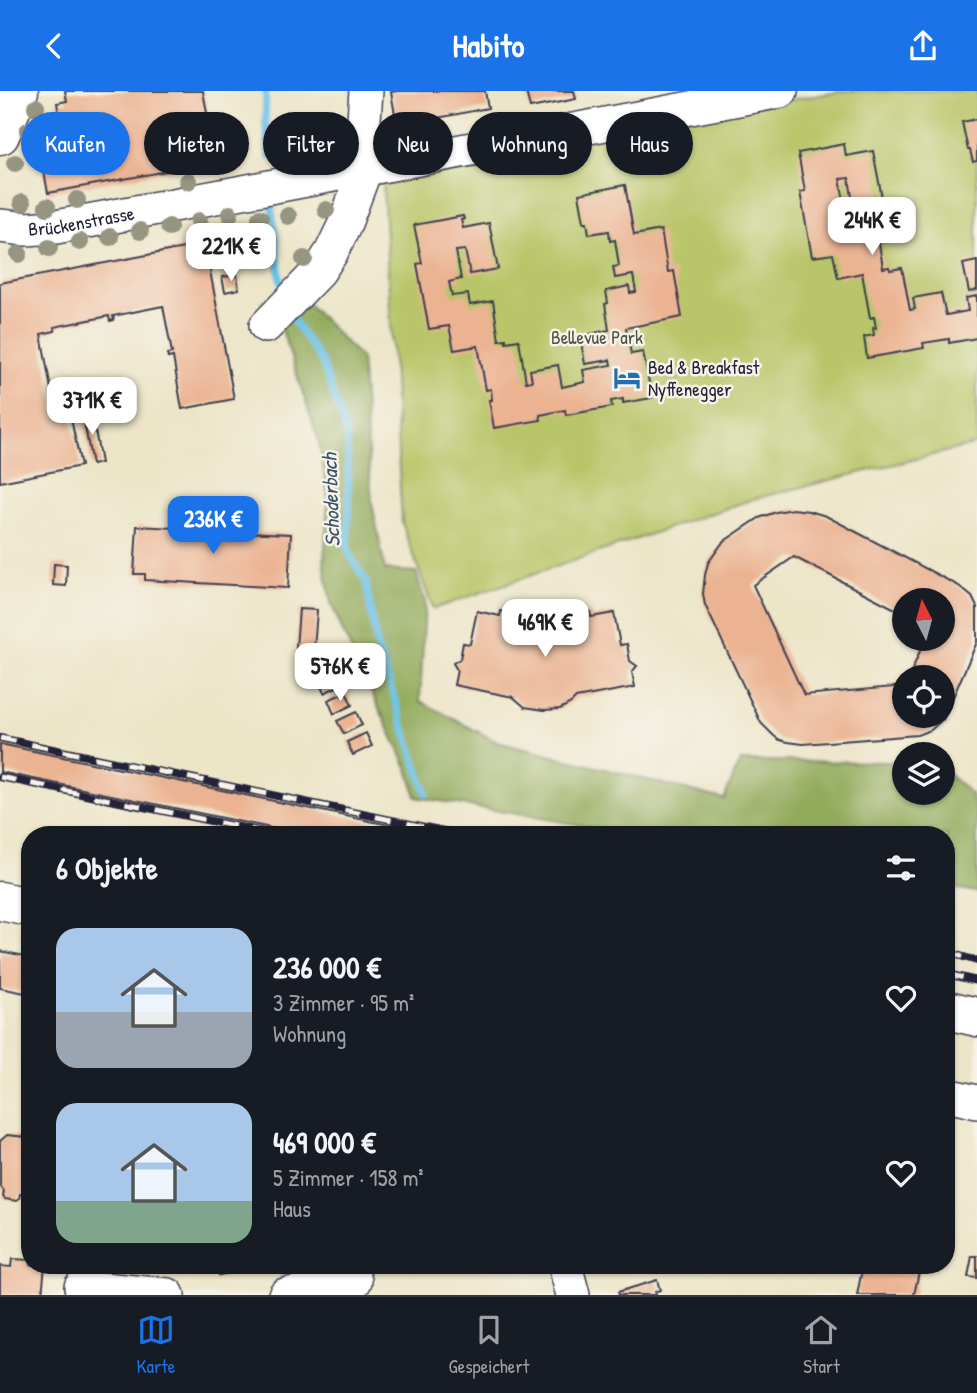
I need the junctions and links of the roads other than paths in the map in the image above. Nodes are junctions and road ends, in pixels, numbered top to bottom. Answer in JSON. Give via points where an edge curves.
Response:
{"nodes":[{"id":1,"x":19,"y":91,"type":"edge"},
{"id":2,"x":366,"y":91,"type":"edge"},
{"id":3,"x":781,"y":91,"type":"edge"},
{"id":4,"x":0,"y":135,"type":"edge"},
{"id":5,"x":365,"y":170,"type":"junction"},
{"id":6,"x":0,"y":226,"type":"edge"},
{"id":7,"x":266,"y":326,"type":"dead end"},
{"id":8,"x":0,"y":901,"type":"edge"},
{"id":9,"x":21,"y":906,"type":"edge"},
{"id":10,"x":955,"y":1012,"type":"edge"},
{"id":11,"x":977,"y":1017,"type":"edge"},
{"id":12,"x":955,"y":1097,"type":"edge"},
{"id":13,"x":977,"y":1102,"type":"edge"},
{"id":14,"x":567,"y":1274,"type":"edge"},
{"id":15,"x":355,"y":1280,"type":"edge"},
{"id":16,"x":81,"y":1282,"type":"edge"},
{"id":17,"x":168,"y":1295,"type":"edge"},
{"id":18,"x":285,"y":1295,"type":"edge"},
{"id":19,"x":573,"y":1295,"type":"edge"}],
"edges":[{"from":1,"to":4,"type":"main road"},
{"from":2,"to":5,"type":"street"},
{"from":3,"to":5,"type":"street","name":"Brückenstrasse"},
{"from":5,"to":6,"type":"street","name":"Brückenstrasse","via":[[56,227]]},
{"from":5,"to":7,"type":"street","via":[[331,253]]},
{"from":8,"to":9,"type":"main road"},
{"from":10,"to":11,"type":"main road"},
{"from":12,"to":13,"type":"street"},
{"from":14,"to":19,"type":"street"},
{"from":15,"to":18,"type":"street"},
{"from":16,"to":17,"type":"street"}]}
